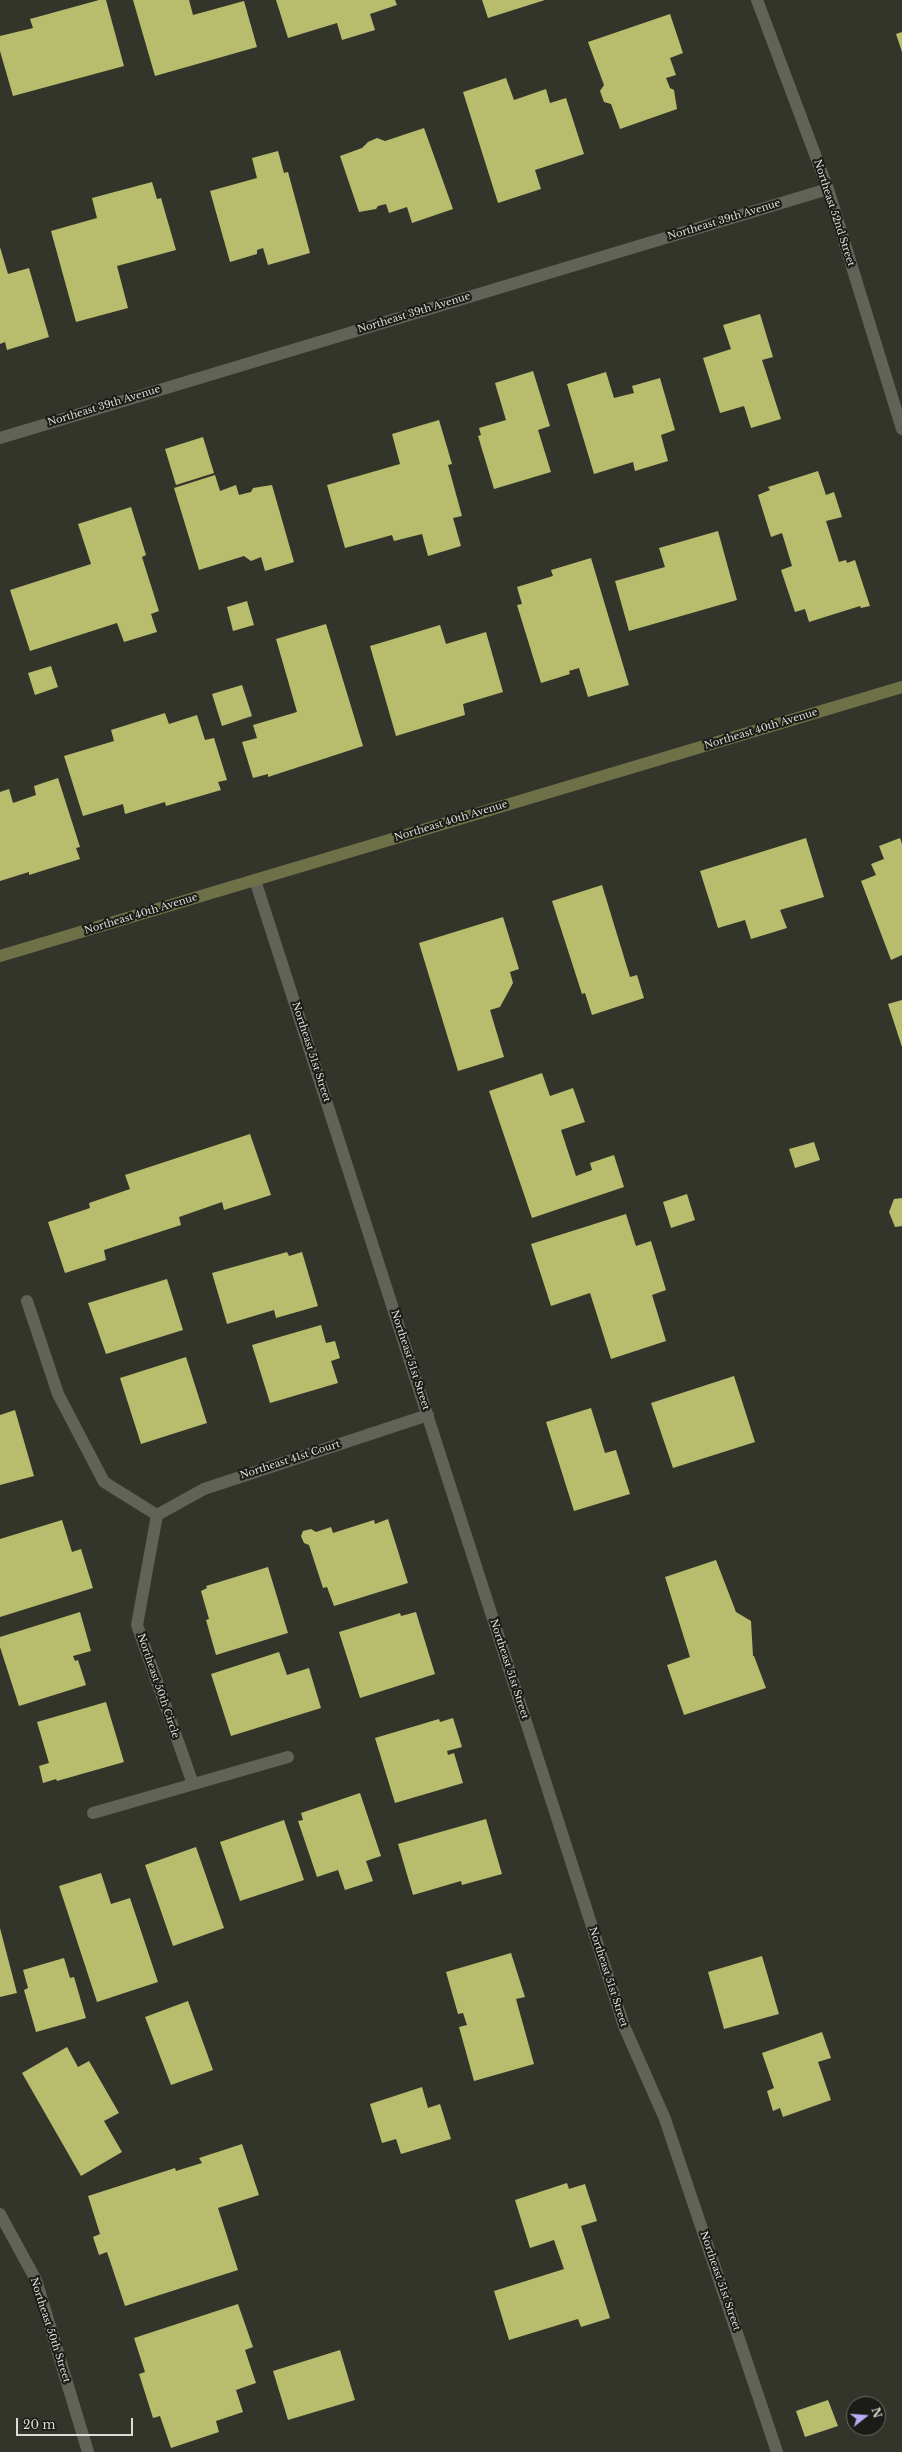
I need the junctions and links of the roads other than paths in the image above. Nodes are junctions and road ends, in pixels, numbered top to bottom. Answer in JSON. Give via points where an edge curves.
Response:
{"nodes":[{"id":1,"x":758,"y":0,"type":"edge"},
{"id":2,"x":828,"y":189,"type":"junction"},
{"id":3,"x":902,"y":429,"type":"edge"},
{"id":4,"x":0,"y":438,"type":"edge"},
{"id":5,"x":902,"y":687,"type":"edge"},
{"id":6,"x":255,"y":880,"type":"junction"},
{"id":7,"x":0,"y":956,"type":"edge"},
{"id":8,"x":27,"y":1301,"type":"dead end"},
{"id":9,"x":428,"y":1415,"type":"junction"},
{"id":10,"x":157,"y":1515,"type":"junction"},
{"id":11,"x":288,"y":1757,"type":"dead end"},
{"id":12,"x":192,"y":1784,"type":"junction"},
{"id":13,"x":93,"y":1813,"type":"dead end"},
{"id":14,"x":0,"y":2214,"type":"edge"},
{"id":15,"x":88,"y":2452,"type":"edge"},
{"id":16,"x":777,"y":2452,"type":"edge"}],
"edges":[{"from":1,"to":2,"type":"street","name":"Northeast 52nd Street"},
{"from":2,"to":3,"type":"street","name":"Northeast 52nd Street"},
{"from":2,"to":4,"type":"street","name":"Northeast 39th Avenue"},
{"from":5,"to":6,"type":"street","name":"Northeast 40th Avenue"},
{"from":6,"to":7,"type":"street","name":"Northeast 40th Avenue"},
{"from":6,"to":9,"type":"street","name":"Northeast 51st Street"},
{"from":8,"to":10,"type":"street","via":[[58,1394],[104,1482]]},
{"from":9,"to":10,"type":"street","name":"Northeast 41st Court","via":[[204,1489]]},
{"from":9,"to":16,"type":"street","name":"Northeast 51st Street","via":[[624,2026],[665,2119]]},
{"from":10,"to":12,"type":"street","name":"Northeast 50th Circle","via":[[137,1625]]},
{"from":11,"to":12,"type":"street"},
{"from":12,"to":13,"type":"street"},
{"from":14,"to":15,"type":"street","name":"Northeast 50th Street","via":[[36,2280]]}]}
